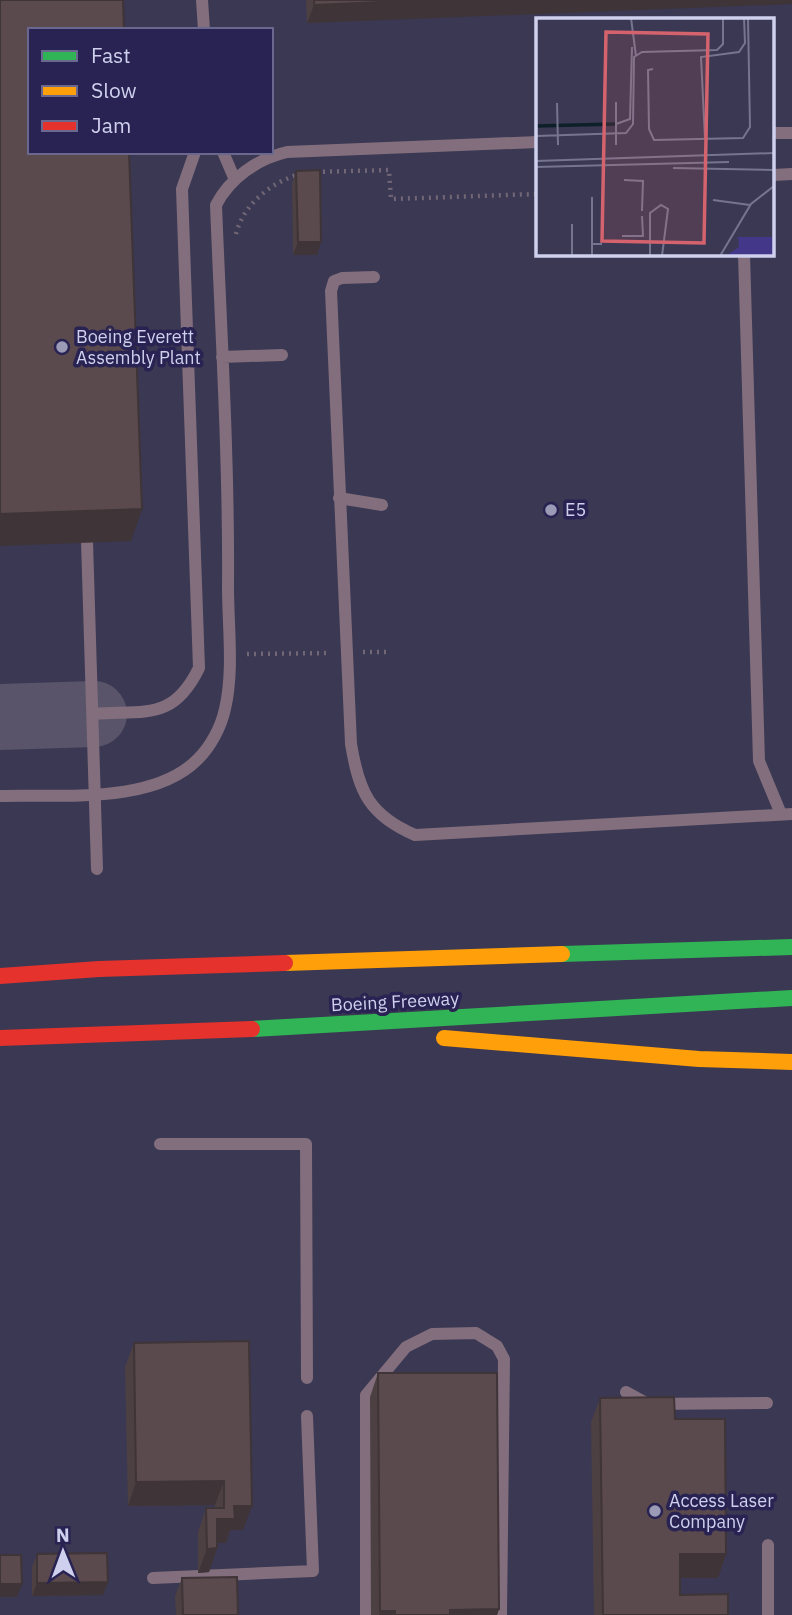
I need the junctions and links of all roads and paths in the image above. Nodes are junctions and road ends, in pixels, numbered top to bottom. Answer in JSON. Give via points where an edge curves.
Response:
{"nodes":[{"id":1,"x":202,"y":0,"type":"edge"},
{"id":2,"x":204,"y":28,"type":"edge"},
{"id":3,"x":792,"y":133,"type":"edge"},
{"id":4,"x":774,"y":134,"type":"edge"},
{"id":5,"x":536,"y":142,"type":"edge"},
{"id":6,"x":194,"y":154,"type":"edge"},
{"id":7,"x":224,"y":154,"type":"edge"},
{"id":8,"x":792,"y":174,"type":"edge"},
{"id":9,"x":774,"y":175,"type":"edge"},
{"id":10,"x":235,"y":180,"type":"junction"},
{"id":11,"x":536,"y":194,"type":"edge"},
{"id":12,"x":237,"y":244,"type":"dead end"},
{"id":13,"x":744,"y":256,"type":"edge"},
{"id":14,"x":374,"y":277,"type":"dead end"},
{"id":15,"x":282,"y":355,"type":"dead end"},
{"id":16,"x":222,"y":357,"type":"junction"},
{"id":17,"x":340,"y":498,"type":"junction"},
{"id":18,"x":382,"y":505,"type":"dead end"},
{"id":19,"x":88,"y":541,"type":"edge"},
{"id":20,"x":347,"y":652,"type":"junction"},
{"id":21,"x":387,"y":652,"type":"dead end"},
{"id":22,"x":246,"y":654,"type":"dead end"},
{"id":23,"x":94,"y":714,"type":"junction"},
{"id":24,"x":97,"y":793,"type":"junction"},
{"id":25,"x":0,"y":796,"type":"edge"},
{"id":26,"x":787,"y":814,"type":"edge"},
{"id":27,"x":96,"y":869,"type":"dead end"},
{"id":28,"x":792,"y":947,"type":"edge"},
{"id":29,"x":99,"y":969,"type":"junction"},
{"id":30,"x":0,"y":970,"type":"edge"},
{"id":31,"x":0,"y":976,"type":"edge"},
{"id":32,"x":792,"y":998,"type":"edge"},
{"id":33,"x":302,"y":1027,"type":"junction"},
{"id":34,"x":0,"y":1038,"type":"edge"},
{"id":35,"x":792,"y":1062,"type":"edge"},
{"id":36,"x":160,"y":1144,"type":"dead end"},
{"id":37,"x":307,"y":1378,"type":"dead end"},
{"id":38,"x":626,"y":1392,"type":"dead end"},
{"id":39,"x":768,"y":1404,"type":"dead end"},
{"id":40,"x":307,"y":1416,"type":"dead end"},
{"id":41,"x":768,"y":1545,"type":"dead end"},
{"id":42,"x":153,"y":1578,"type":"dead end"},
{"id":43,"x":366,"y":1615,"type":"edge"},
{"id":44,"x":501,"y":1615,"type":"edge"},
{"id":45,"x":768,"y":1615,"type":"edge"}],
"edges":[{"from":1,"to":2,"type":"lane"},
{"from":3,"to":4,"type":"lane"},
{"from":5,"to":10,"type":"lane","via":[[287,152],[267,157]]},
{"from":6,"to":23,"type":"lane","via":[[182,189],[199,668],[188,690],[165,709]]},
{"from":7,"to":10,"type":"lane"},
{"from":8,"to":9,"type":"lane"},
{"from":10,"to":16,"type":"lane","via":[[224,188],[216,205]]},
{"from":11,"to":12,"type":"path","via":[[391,200],[389,170],[305,172],[275,181],[254,201],[236,230]]},
{"from":13,"to":26,"type":"lane","via":[[759,761]]},
{"from":14,"to":17,"type":"lane","via":[[342,278],[334,281],[331,291]]},
{"from":15,"to":16,"type":"lane"},
{"from":16,"to":24,"type":"lane","via":[[229,514],[226,708],[217,734],[198,760],[170,780],[142,790]]},
{"from":17,"to":18,"type":"lane"},
{"from":17,"to":20,"type":"lane"},
{"from":19,"to":23,"type":"lane"},
{"from":20,"to":21,"type":"path"},
{"from":20,"to":22,"type":"path"},
{"from":20,"to":26,"type":"lane","via":[[357,776],[372,808],[392,825],[415,835]]},
{"from":23,"to":24,"type":"lane"},
{"from":24,"to":25,"type":"lane"},
{"from":24,"to":27,"type":"lane"},
{"from":28,"to":29,"type":"highway"},
{"from":29,"to":30,"type":"highway"},
{"from":29,"to":31,"type":"highway"},
{"from":32,"to":33,"type":"highway","name":"Boeing Freeway"},
{"from":33,"to":34,"type":"highway","name":"Boeing Freeway"},
{"from":33,"to":35,"type":"highway","via":[[699,1059]]},
{"from":36,"to":37,"type":"lane","via":[[306,1144]]},
{"from":38,"to":39,"type":"lane","via":[[648,1404]]},
{"from":40,"to":42,"type":"lane","via":[[313,1571]]},
{"from":41,"to":45,"type":"lane"},
{"from":43,"to":44,"type":"lane","via":[[366,1395],[406,1347],[432,1334],[454,1332],[476,1333],[497,1346],[504,1359]]}]}
